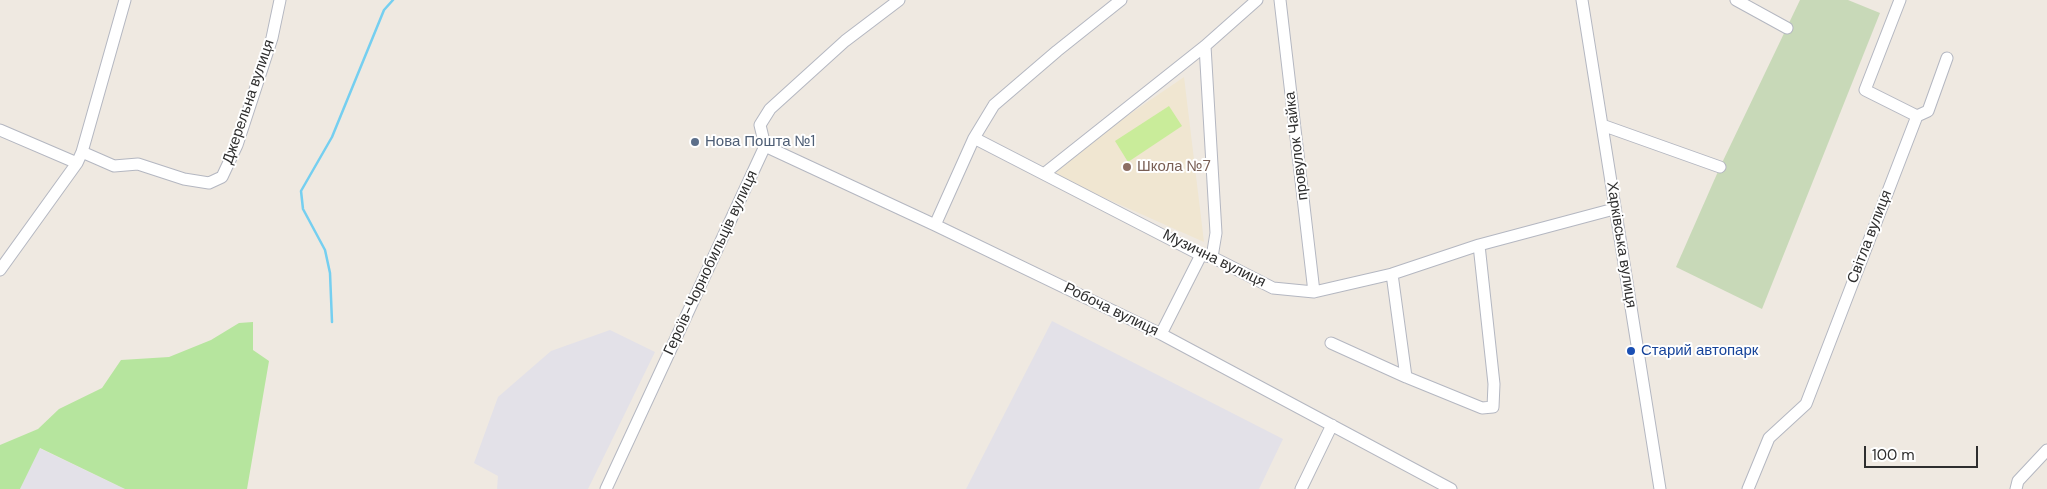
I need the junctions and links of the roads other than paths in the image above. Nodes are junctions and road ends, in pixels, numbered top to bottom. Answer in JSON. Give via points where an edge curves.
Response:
{"nodes":[{"id":1,"x":125,"y":0,"type":"edge"},
{"id":2,"x":280,"y":0,"type":"edge"},
{"id":3,"x":899,"y":0,"type":"edge"},
{"id":4,"x":1121,"y":0,"type":"edge"},
{"id":5,"x":1257,"y":0,"type":"edge"},
{"id":6,"x":1280,"y":0,"type":"edge"},
{"id":7,"x":1582,"y":0,"type":"edge"},
{"id":8,"x":1736,"y":0,"type":"edge"},
{"id":9,"x":1900,"y":0,"type":"edge"},
{"id":10,"x":1787,"y":28,"type":"dead end"},
{"id":11,"x":1205,"y":46,"type":"junction"},
{"id":12,"x":1947,"y":58,"type":"dead end"},
{"id":13,"x":1917,"y":116,"type":"junction"},
{"id":14,"x":1602,"y":125,"type":"junction"},
{"id":15,"x":0,"y":130,"type":"edge"},
{"id":16,"x":974,"y":138,"type":"junction"},
{"id":17,"x":764,"y":146,"type":"junction"},
{"id":18,"x":82,"y":152,"type":"junction"},
{"id":19,"x":76,"y":163,"type":"junction"},
{"id":20,"x":1720,"y":167,"type":"dead end"},
{"id":21,"x":1045,"y":173,"type":"junction"},
{"id":22,"x":1614,"y":209,"type":"junction"},
{"id":23,"x":935,"y":225,"type":"junction"},
{"id":24,"x":1479,"y":245,"type":"junction"},
{"id":25,"x":1206,"y":256,"type":"junction"},
{"id":26,"x":0,"y":270,"type":"edge"},
{"id":27,"x":1392,"y":274,"type":"junction"},
{"id":28,"x":1314,"y":292,"type":"junction"},
{"id":29,"x":1161,"y":334,"type":"junction"},
{"id":30,"x":1331,"y":343,"type":"dead end"},
{"id":31,"x":1406,"y":377,"type":"junction"},
{"id":32,"x":1332,"y":425,"type":"junction"},
{"id":33,"x":2047,"y":451,"type":"edge"},
{"id":34,"x":606,"y":489,"type":"edge"},
{"id":35,"x":1301,"y":489,"type":"edge"},
{"id":36,"x":1451,"y":489,"type":"edge"},
{"id":37,"x":1660,"y":489,"type":"edge"},
{"id":38,"x":1748,"y":489,"type":"edge"},
{"id":39,"x":2016,"y":489,"type":"edge"}],
"edges":[{"from":1,"to":18,"type":"street"},
{"from":2,"to":18,"type":"street","name":"Джерельна вулиця","via":[[272,38],[237,145],[222,177],[209,183],[184,180],[138,164],[114,166]]},
{"from":3,"to":17,"type":"street","via":[[846,41],[770,109],[760,124]]},
{"from":4,"to":16,"type":"street","via":[[994,105]]},
{"from":5,"to":11,"type":"street"},
{"from":6,"to":28,"type":"street","name":"провулок Чайка"},
{"from":7,"to":14,"type":"street","name":"Харківська вулиця"},
{"from":8,"to":10,"type":"street"},
{"from":9,"to":13,"type":"street","via":[[1865,90]]},
{"from":11,"to":21,"type":"street"},
{"from":11,"to":25,"type":"street","via":[[1216,233]]},
{"from":12,"to":13,"type":"street","via":[[1928,111]]},
{"from":13,"to":38,"type":"street","name":"Світла вулиця","via":[[1806,404],[1769,438]]},
{"from":14,"to":20,"type":"street"},
{"from":14,"to":22,"type":"street","name":"Харківська вулиця"},
{"from":15,"to":19,"type":"street"},
{"from":16,"to":21,"type":"street","name":"Музична вулиця"},
{"from":16,"to":23,"type":"street"},
{"from":17,"to":23,"type":"street","name":"Робоча вулиця"},
{"from":17,"to":34,"type":"street","name":"Героїв-Чорнобильців вулиця"},
{"from":18,"to":19,"type":"street"},
{"from":19,"to":26,"type":"street"},
{"from":21,"to":25,"type":"street","name":"Музична вулиця"},
{"from":22,"to":24,"type":"street","name":"Музична вулиця"},
{"from":22,"to":37,"type":"street","name":"Харківська вулиця"},
{"from":23,"to":29,"type":"street","name":"Робоча вулиця"},
{"from":24,"to":27,"type":"street","name":"Музична вулиця"},
{"from":24,"to":31,"type":"street","via":[[1494,384],[1493,407],[1482,408]]},
{"from":25,"to":28,"type":"street","name":"Музична вулиця","via":[[1273,288]]},
{"from":25,"to":29,"type":"street"},
{"from":27,"to":28,"type":"street","name":"Музична вулиця"},
{"from":27,"to":31,"type":"street"},
{"from":29,"to":32,"type":"street","name":"Робоча вулиця"},
{"from":30,"to":31,"type":"street"},
{"from":32,"to":35,"type":"street"},
{"from":32,"to":36,"type":"street","name":"Робоча вулиця"},
{"from":33,"to":39,"type":"street","via":[[2018,481]]}]}
